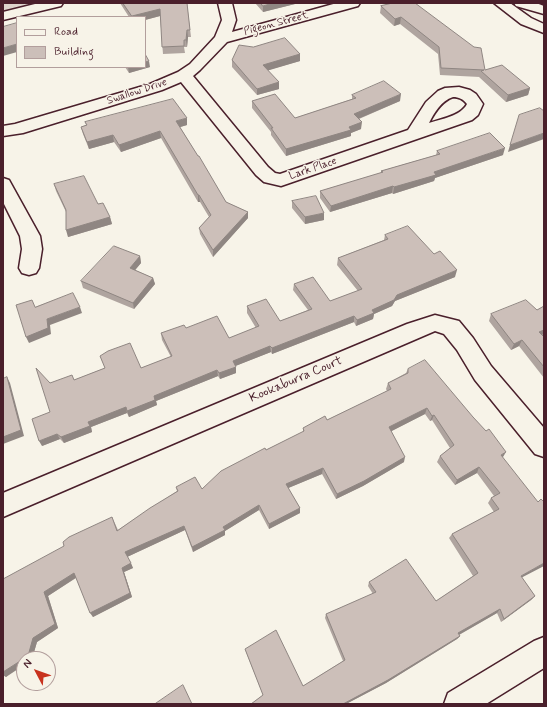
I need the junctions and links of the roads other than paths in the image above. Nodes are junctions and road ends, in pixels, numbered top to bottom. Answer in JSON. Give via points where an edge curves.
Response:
{"nodes":[{"id":1,"x":56,"y":3,"type":"edge"},
{"id":2,"x":225,"y":3,"type":"edge"},
{"id":3,"x":501,"y":3,"type":"edge"},
{"id":4,"x":521,"y":3,"type":"edge"},
{"id":5,"x":347,"y":4,"type":"edge"},
{"id":6,"x":544,"y":10,"type":"edge"},
{"id":7,"x":3,"y":16,"type":"edge"},
{"id":8,"x":544,"y":29,"type":"edge"},
{"id":9,"x":222,"y":39,"type":"junction"},
{"id":10,"x":184,"y":75,"type":"junction"},
{"id":11,"x":3,"y":131,"type":"edge"},
{"id":12,"x":415,"y":134,"type":"dead end"},
{"id":13,"x":3,"y":184,"type":"edge"},
{"id":14,"x":29,"y":268,"type":"dead end"},
{"id":15,"x":544,"y":446,"type":"edge"},
{"id":16,"x":3,"y":505,"type":"edge"},
{"id":17,"x":544,"y":651,"type":"edge"},
{"id":18,"x":459,"y":704,"type":"edge"}],
"edges":[{"from":1,"to":7,"type":"street"},
{"from":2,"to":9,"type":"street","name":"Swallow Drive","via":[[229,20]]},
{"from":3,"to":8,"type":"street","via":[[526,21]]},
{"from":4,"to":6,"type":"street"},
{"from":5,"to":9,"type":"street","name":"Pigeon Street"},
{"from":9,"to":10,"type":"street","name":"Swallow Drive"},
{"from":10,"to":11,"type":"street","name":"Swallow Drive","via":[[128,96]]},
{"from":10,"to":12,"type":"street","name":"Lark Place","via":[[270,178],[281,180]]},
{"from":13,"to":14,"type":"street","via":[[30,236],[32,248]]},
{"from":15,"to":16,"type":"street","name":"Kookaburra Court","via":[[483,373],[451,327],[435,324],[415,330]]},
{"from":17,"to":18,"type":"street"}]}
